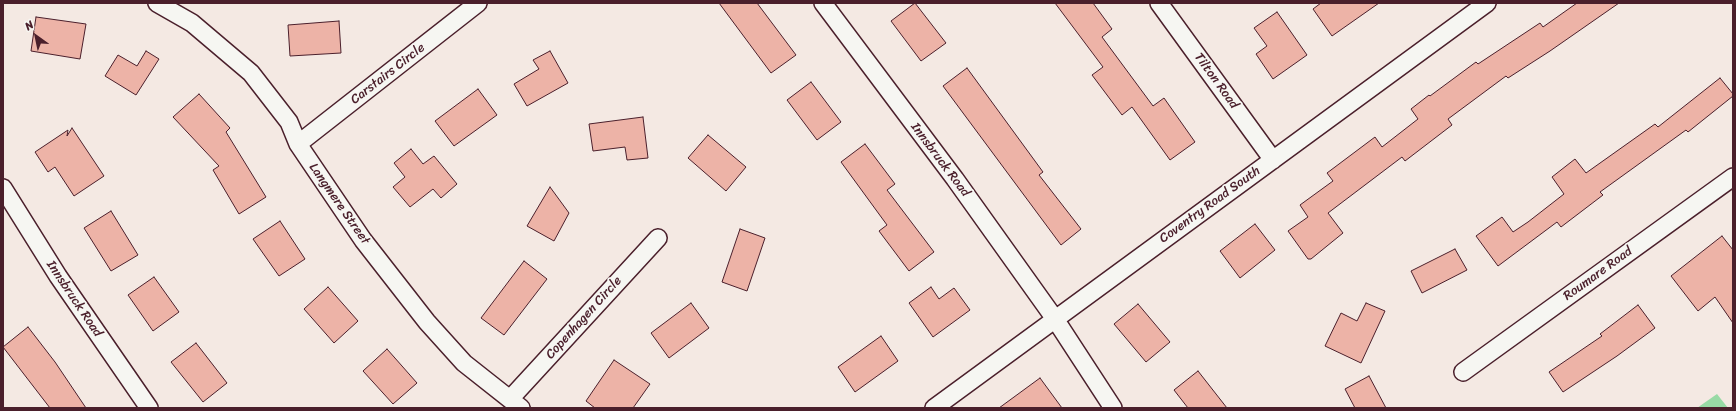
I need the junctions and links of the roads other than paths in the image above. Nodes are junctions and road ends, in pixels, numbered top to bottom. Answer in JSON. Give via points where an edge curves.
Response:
{"nodes":[{"id":1,"x":157,"y":3,"type":"edge"},
{"id":2,"x":478,"y":3,"type":"edge"},
{"id":3,"x":823,"y":3,"type":"edge"},
{"id":4,"x":1159,"y":3,"type":"edge"},
{"id":5,"x":1487,"y":3,"type":"edge"},
{"id":6,"x":298,"y":144,"type":"junction"},
{"id":7,"x":1273,"y":160,"type":"junction"},
{"id":8,"x":1733,"y":177,"type":"edge"},
{"id":9,"x":3,"y":188,"type":"edge"},
{"id":10,"x":658,"y":238,"type":"dead end"},
{"id":11,"x":1055,"y":319,"type":"junction"},
{"id":12,"x":1463,"y":372,"type":"dead end"},
{"id":13,"x":515,"y":404,"type":"edge"},
{"id":14,"x":149,"y":408,"type":"edge"},
{"id":15,"x":934,"y":408,"type":"edge"},
{"id":16,"x":1113,"y":408,"type":"edge"}],
"edges":[{"from":1,"to":6,"type":"street","name":"Langmere Street","via":[[192,23],[251,73],[289,122]]},
{"from":2,"to":6,"type":"street","name":"Carstairs Circle"},
{"from":3,"to":11,"type":"street","name":"Innsbruck Road","via":[[955,179]]},
{"from":4,"to":7,"type":"street","name":"Tilton Road"},
{"from":5,"to":7,"type":"street","name":"Coventry Road South"},
{"from":6,"to":13,"type":"street","name":"Langmere Street","via":[[363,240],[427,322],[464,363]]},
{"from":7,"to":11,"type":"street","name":"Coventry Road South"},
{"from":8,"to":12,"type":"street","name":"Roumare Road"},
{"from":9,"to":14,"type":"street","name":"Innsbruck Road","via":[[58,276]]},
{"from":10,"to":13,"type":"street","name":"Copenhagen Circle"},
{"from":11,"to":15,"type":"street","name":"Coventry Road South"},
{"from":11,"to":16,"type":"street","name":"Innsbruck Road"}]}
